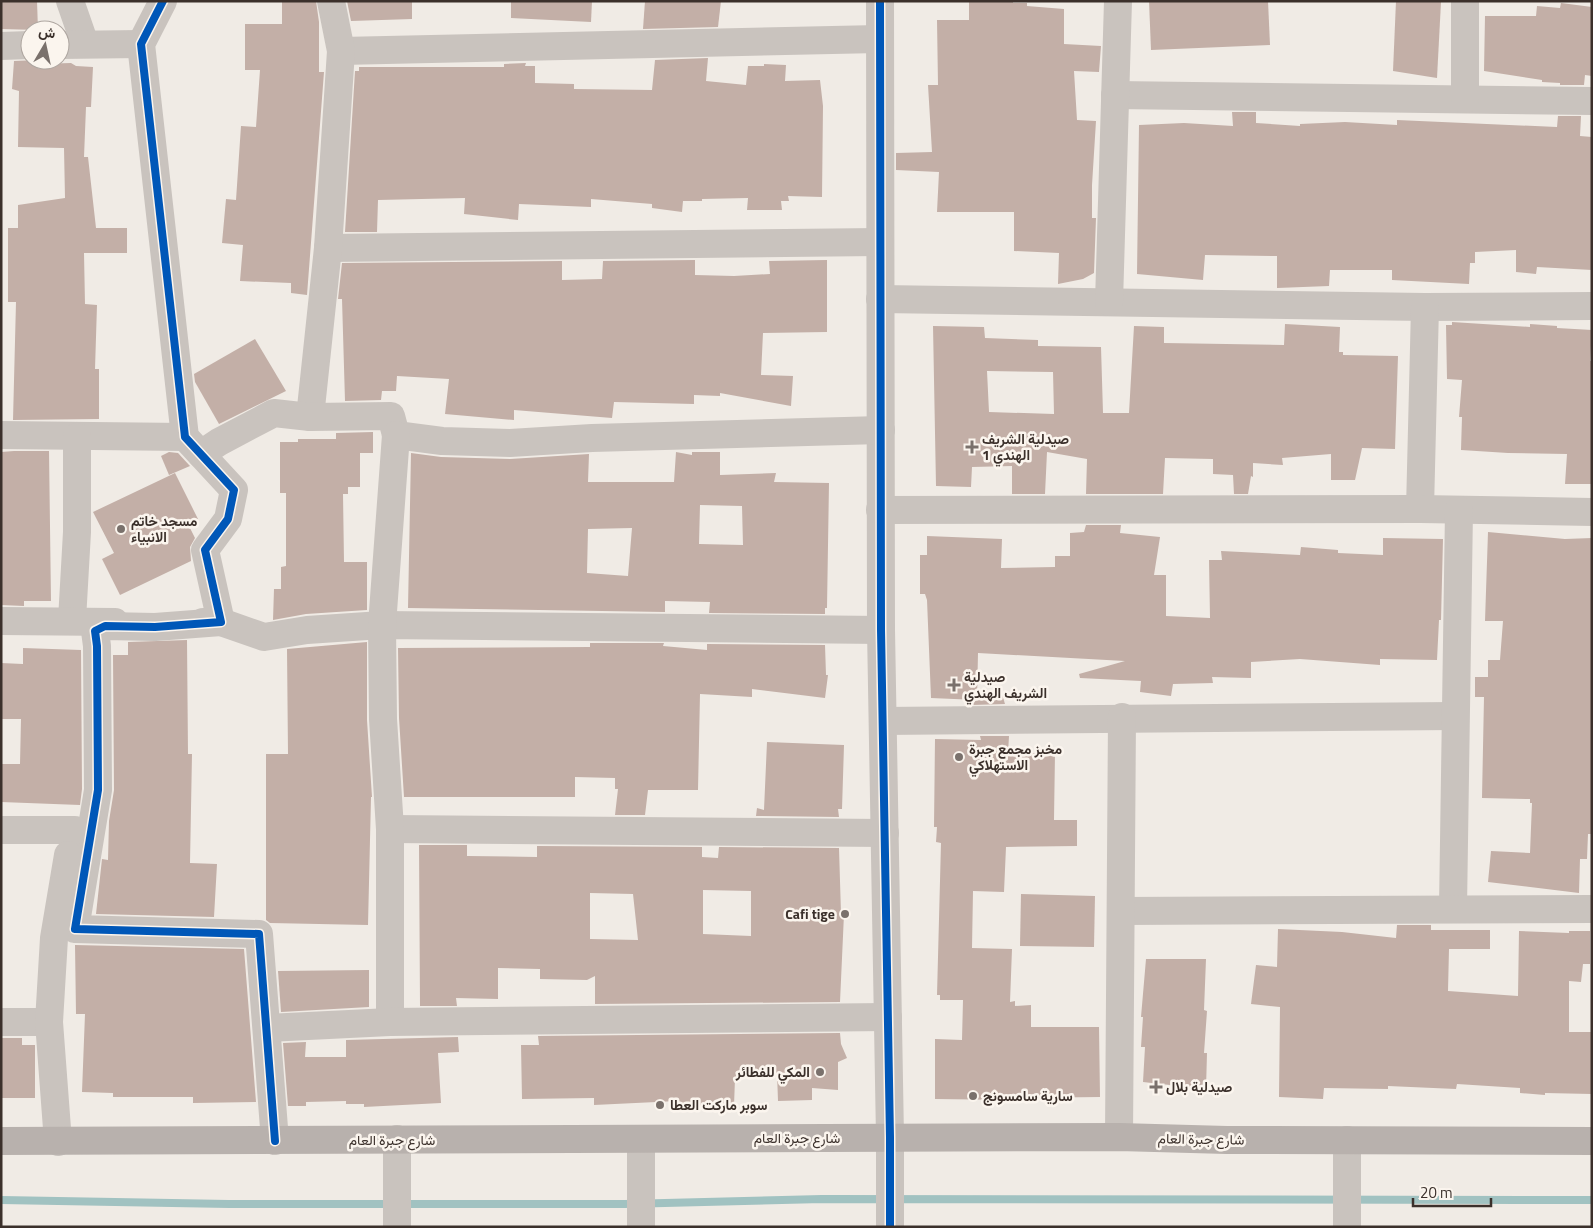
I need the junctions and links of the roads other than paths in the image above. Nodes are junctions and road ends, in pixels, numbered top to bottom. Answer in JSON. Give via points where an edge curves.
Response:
{"nodes":[{"id":1,"x":70,"y":1,"type":"edge"},
{"id":2,"x":164,"y":1,"type":"edge"},
{"id":3,"x":331,"y":1,"type":"edge"},
{"id":4,"x":880,"y":1,"type":"edge"},
{"id":5,"x":1118,"y":1,"type":"edge"},
{"id":6,"x":1465,"y":1,"type":"edge"},
{"id":7,"x":879,"y":39,"type":"junction"},
{"id":8,"x":73,"y":44,"type":"edge"},
{"id":9,"x":141,"y":44,"type":"junction"},
{"id":10,"x":1,"y":46,"type":"edge"},
{"id":11,"x":20,"y":46,"type":"edge"},
{"id":12,"x":341,"y":51,"type":"junction"},
{"id":13,"x":1116,"y":94,"type":"junction"},
{"id":14,"x":1465,"y":99,"type":"junction"},
{"id":15,"x":1592,"y":101,"type":"edge"},
{"id":16,"x":879,"y":242,"type":"junction"},
{"id":17,"x":328,"y":248,"type":"junction"},
{"id":18,"x":880,"y":299,"type":"junction"},
{"id":19,"x":1109,"y":302,"type":"junction"},
{"id":20,"x":1592,"y":306,"type":"edge"},
{"id":21,"x":1425,"y":307,"type":"junction"},
{"id":22,"x":310,"y":416,"type":"junction"},
{"id":23,"x":881,"y":430,"type":"junction"},
{"id":24,"x":1,"y":434,"type":"edge"},
{"id":25,"x":396,"y":435,"type":"junction"},
{"id":26,"x":77,"y":437,"type":"junction"},
{"id":27,"x":193,"y":446,"type":"junction"},
{"id":28,"x":1420,"y":509,"type":"junction"},
{"id":29,"x":880,"y":510,"type":"junction"},
{"id":30,"x":1459,"y":510,"type":"junction"},
{"id":31,"x":1592,"y":512,"type":"edge"},
{"id":32,"x":1,"y":621,"type":"edge"},
{"id":33,"x":80,"y":621,"type":"junction"},
{"id":34,"x":221,"y":622,"type":"junction"},
{"id":35,"x":382,"y":625,"type":"junction"},
{"id":36,"x":881,"y":630,"type":"junction"},
{"id":37,"x":1456,"y":716,"type":"junction"},
{"id":38,"x":1122,"y":717,"type":"junction"},
{"id":39,"x":883,"y":721,"type":"junction"},
{"id":40,"x":92,"y":786,"type":"junction"},
{"id":41,"x":390,"y":829,"type":"junction"},
{"id":42,"x":1,"y":830,"type":"edge"},
{"id":43,"x":75,"y":830,"type":"junction"},
{"id":44,"x":884,"y":833,"type":"junction"},
{"id":45,"x":1453,"y":908,"type":"junction"},
{"id":46,"x":1592,"y":909,"type":"edge"},
{"id":47,"x":1122,"y":911,"type":"junction"},
{"id":48,"x":259,"y":934,"type":"junction"},
{"id":49,"x":54,"y":938,"type":"junction"},
{"id":50,"x":888,"y":1017,"type":"junction"},
{"id":51,"x":1,"y":1022,"type":"edge"},
{"id":52,"x":49,"y":1022,"type":"junction"},
{"id":53,"x":390,"y":1022,"type":"junction"},
{"id":54,"x":267,"y":1028,"type":"junction"},
{"id":55,"x":890,"y":1137,"type":"junction"},
{"id":56,"x":1119,"y":1137,"type":"junction"},
{"id":57,"x":397,"y":1139,"type":"junction"},
{"id":58,"x":641,"y":1139,"type":"junction"},
{"id":59,"x":275,"y":1140,"type":"junction"},
{"id":60,"x":1347,"y":1140,"type":"junction"},
{"id":61,"x":1,"y":1141,"type":"edge"},
{"id":62,"x":1592,"y":1141,"type":"edge"},
{"id":63,"x":58,"y":1142,"type":"junction"},
{"id":64,"x":398,"y":1227,"type":"edge"},
{"id":65,"x":641,"y":1227,"type":"edge"},
{"id":66,"x":890,"y":1227,"type":"edge"},
{"id":67,"x":1347,"y":1227,"type":"edge"}],
"edges":[{"from":1,"to":8,"type":"street"},
{"from":2,"to":9,"type":"street"},
{"from":3,"to":12,"type":"street"},
{"from":4,"to":7,"type":"street"},
{"from":5,"to":13,"type":"street"},
{"from":6,"to":14,"type":"street"},
{"from":7,"to":12,"type":"street"},
{"from":7,"to":16,"type":"street"},
{"from":8,"to":9,"type":"street"},
{"from":9,"to":27,"type":"street"},
{"from":10,"to":11,"type":"street"},
{"from":12,"to":17,"type":"street"},
{"from":13,"to":14,"type":"street"},
{"from":13,"to":19,"type":"street"},
{"from":14,"to":15,"type":"street"},
{"from":16,"to":17,"type":"street"},
{"from":16,"to":18,"type":"street"},
{"from":17,"to":22,"type":"street"},
{"from":18,"to":19,"type":"street"},
{"from":18,"to":23,"type":"street"},
{"from":19,"to":21,"type":"street"},
{"from":20,"to":21,"type":"street"},
{"from":21,"to":28,"type":"street"},
{"from":22,"to":25,"type":"street","via":[[391,416]]},
{"from":22,"to":27,"type":"street","via":[[274,413],[219,442]]},
{"from":23,"to":25,"type":"street","via":[[510,443],[442,441]]},
{"from":23,"to":29,"type":"street"},
{"from":24,"to":26,"type":"street"},
{"from":25,"to":35,"type":"street"},
{"from":26,"to":27,"type":"street"},
{"from":26,"to":33,"type":"street"},
{"from":27,"to":34,"type":"street","via":[[234,490],[228,518],[205,550]]},
{"from":28,"to":29,"type":"street"},
{"from":28,"to":30,"type":"street"},
{"from":29,"to":36,"type":"street"},
{"from":30,"to":31,"type":"street"},
{"from":30,"to":37,"type":"street"},
{"from":32,"to":33,"type":"street"},
{"from":33,"to":34,"type":"street"},
{"from":33,"to":40,"type":"street"},
{"from":34,"to":35,"type":"street","via":[[264,637],[307,630]]},
{"from":34,"to":40,"type":"street","via":[[155,627],[105,626],[95,630]]},
{"from":35,"to":36,"type":"street"},
{"from":35,"to":41,"type":"street","via":[[383,719]]},
{"from":36,"to":39,"type":"street"},
{"from":37,"to":38,"type":"street"},
{"from":37,"to":45,"type":"street"},
{"from":38,"to":39,"type":"street"},
{"from":38,"to":47,"type":"street"},
{"from":39,"to":44,"type":"street"},
{"from":40,"to":43,"type":"street"},
{"from":40,"to":48,"type":"street","via":[[75,929]]},
{"from":41,"to":44,"type":"street"},
{"from":41,"to":53,"type":"street"},
{"from":42,"to":43,"type":"street"},
{"from":43,"to":49,"type":"street"},
{"from":44,"to":50,"type":"street"},
{"from":45,"to":46,"type":"street"},
{"from":45,"to":47,"type":"street"},
{"from":47,"to":56,"type":"street"},
{"from":48,"to":49,"type":"street","via":[[75,932]]},
{"from":48,"to":54,"type":"street"},
{"from":49,"to":52,"type":"street"},
{"from":50,"to":53,"type":"street"},
{"from":50,"to":55,"type":"street"},
{"from":51,"to":52,"type":"street"},
{"from":52,"to":63,"type":"street"},
{"from":53,"to":54,"type":"street"},
{"from":54,"to":59,"type":"street"},
{"from":55,"to":56,"type":"main road","name":"شارع جبرة العام"},
{"from":55,"to":58,"type":"main road","name":"شارع جبرة العام"},
{"from":55,"to":66,"type":"street"},
{"from":56,"to":60,"type":"main road","name":"شارع جبرة العام"},
{"from":57,"to":58,"type":"main road","name":"شارع جبرة العام"},
{"from":57,"to":59,"type":"main road","name":"شارع جبرة العام"},
{"from":57,"to":64,"type":"street"},
{"from":58,"to":65,"type":"street"},
{"from":59,"to":63,"type":"main road","name":"شارع جبرة العام"},
{"from":60,"to":62,"type":"main road","name":"شارع جبرة العام"},
{"from":60,"to":67,"type":"street"},
{"from":61,"to":63,"type":"main road","name":"شارع جبرة العام"}]}
